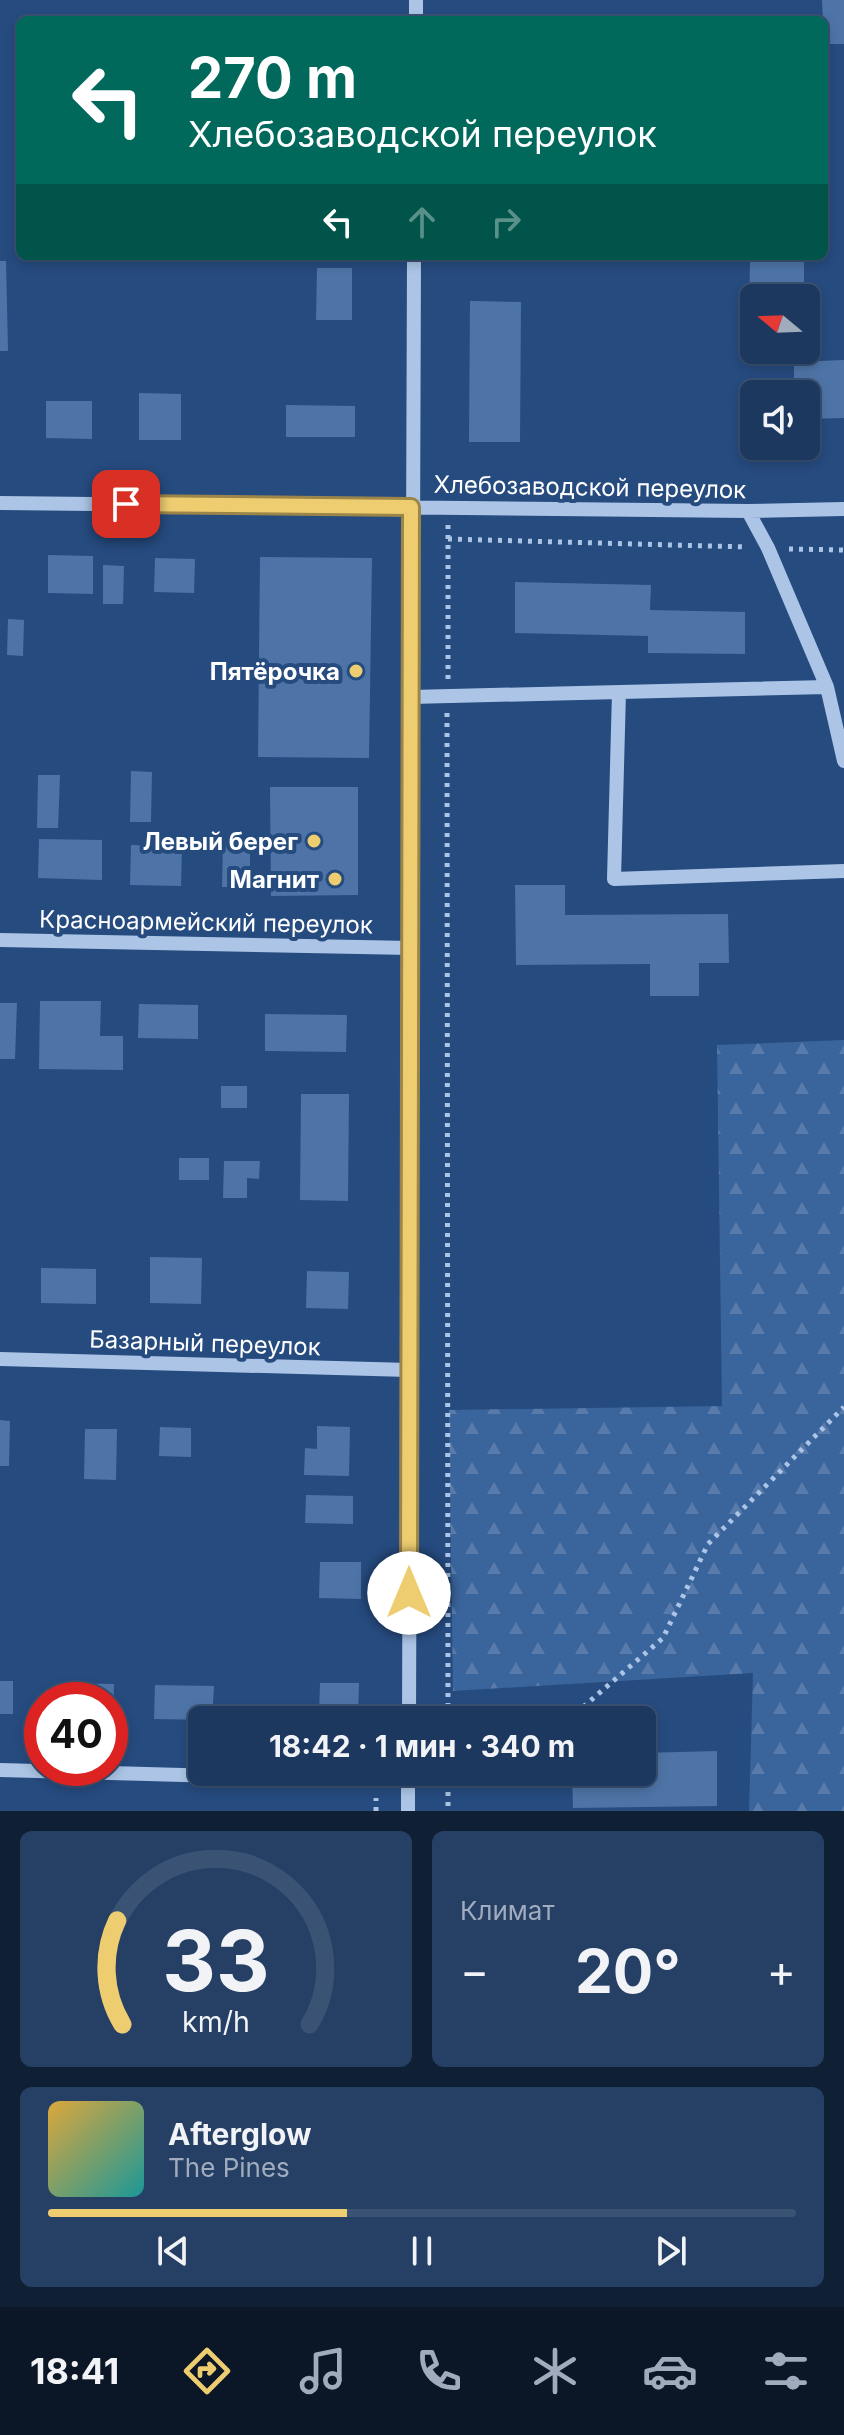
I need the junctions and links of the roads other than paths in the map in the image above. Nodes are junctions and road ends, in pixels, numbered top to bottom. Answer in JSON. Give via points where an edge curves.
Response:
{"nodes":[{"id":1,"x":414,"y":260,"type":"edge"},
{"id":2,"x":0,"y":503,"type":"edge"},
{"id":3,"x":411,"y":507,"type":"junction"},
{"id":4,"x":844,"y":509,"type":"edge"},
{"id":5,"x":748,"y":511,"type":"junction"},
{"id":6,"x":827,"y":687,"type":"junction"},
{"id":7,"x":619,"y":692,"type":"junction"},
{"id":8,"x":411,"y":697,"type":"junction"},
{"id":9,"x":844,"y":761,"type":"edge"},
{"id":10,"x":844,"y":871,"type":"edge"},
{"id":11,"x":0,"y":940,"type":"edge"},
{"id":12,"x":411,"y":948,"type":"junction"},
{"id":13,"x":0,"y":1359,"type":"edge"},
{"id":14,"x":409,"y":1370,"type":"junction"},
{"id":15,"x":409,"y":1706,"type":"edge"},
{"id":16,"x":0,"y":1770,"type":"edge"},
{"id":17,"x":188,"y":1773,"type":"edge"},
{"id":18,"x":408,"y":1786,"type":"edge"},
{"id":19,"x":408,"y":1811,"type":"edge"}],
"edges":[{"from":1,"to":3,"type":"street"},
{"from":2,"to":3,"type":"street","name":"Хлебозаводской переулок"},
{"from":3,"to":5,"type":"street","name":"Хлебозаводской переулок"},
{"from":3,"to":8,"type":"street"},
{"from":4,"to":5,"type":"street","name":"Хлебозаводской переулок"},
{"from":5,"to":6,"type":"street"},
{"from":6,"to":7,"type":"street"},
{"from":6,"to":9,"type":"street"},
{"from":7,"to":8,"type":"street"},
{"from":7,"to":10,"type":"street","via":[[614,879]]},
{"from":8,"to":12,"type":"street"},
{"from":11,"to":12,"type":"street","name":"Красноармейский переулок"},
{"from":12,"to":14,"type":"street"},
{"from":13,"to":14,"type":"street","name":"Базарный переулок"},
{"from":14,"to":15,"type":"street"},
{"from":16,"to":17,"type":"street"},
{"from":18,"to":19,"type":"street"}]}
